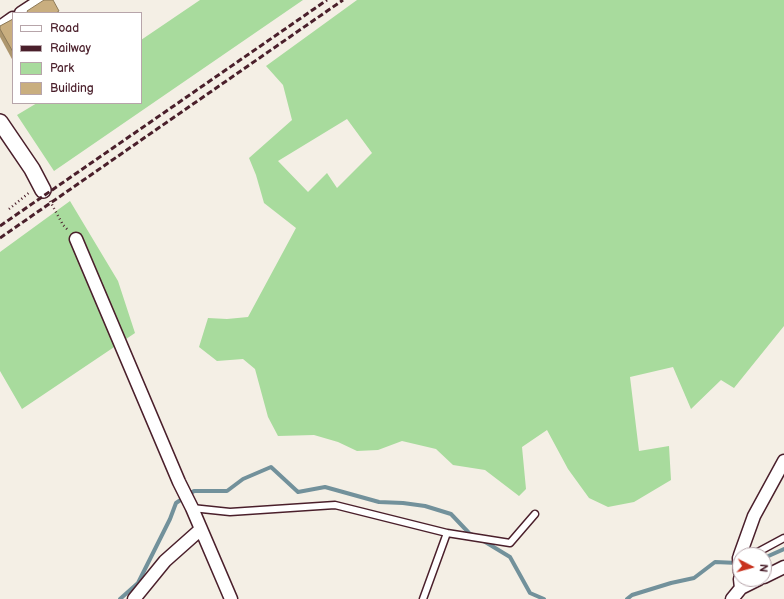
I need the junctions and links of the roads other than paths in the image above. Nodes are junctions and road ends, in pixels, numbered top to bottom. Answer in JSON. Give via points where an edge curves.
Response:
{"nodes":[{"id":1,"x":41,"y":0,"type":"edge"},
{"id":2,"x":23,"y":12,"type":"edge"},
{"id":3,"x":12,"y":19,"type":"edge"},
{"id":4,"x":0,"y":27,"type":"edge"},
{"id":5,"x":2,"y":130,"type":"edge"},
{"id":6,"x":43,"y":190,"type":"dead end"},
{"id":7,"x":76,"y":239,"type":"road end"},
{"id":8,"x":784,"y":461,"type":"edge"},
{"id":9,"x":192,"y":508,"type":"junction"},
{"id":10,"x":535,"y":514,"type":"dead end"},
{"id":11,"x":201,"y":529,"type":"junction"},
{"id":12,"x":447,"y":533,"type":"junction"},
{"id":13,"x":784,"y":538,"type":"edge"},
{"id":14,"x":745,"y":547,"type":"edge"},
{"id":15,"x":767,"y":547,"type":"edge"},
{"id":16,"x":784,"y":567,"type":"edge"},
{"id":17,"x":772,"y":573,"type":"edge"},
{"id":18,"x":739,"y":587,"type":"edge"},
{"id":19,"x":134,"y":599,"type":"edge"},
{"id":20,"x":231,"y":599,"type":"edge"},
{"id":21,"x":423,"y":599,"type":"edge"},
{"id":22,"x":732,"y":599,"type":"edge"}],
"edges":[{"from":1,"to":2,"type":"street"},
{"from":3,"to":4,"type":"street"},
{"from":5,"to":6,"type":"street","via":[[32,170]]},
{"from":7,"to":9,"type":"street"},
{"from":8,"to":14,"type":"street","via":[[754,516]]},
{"from":9,"to":11,"type":"street"},
{"from":9,"to":12,"type":"lane","via":[[230,512],[335,505]]},
{"from":10,"to":12,"type":"lane","via":[[510,543]]},
{"from":11,"to":19,"type":"street","via":[[165,561]]},
{"from":11,"to":20,"type":"street"},
{"from":12,"to":21,"type":"lane"},
{"from":13,"to":15,"type":"lane"},
{"from":16,"to":17,"type":"street"},
{"from":18,"to":22,"type":"street"}]}
